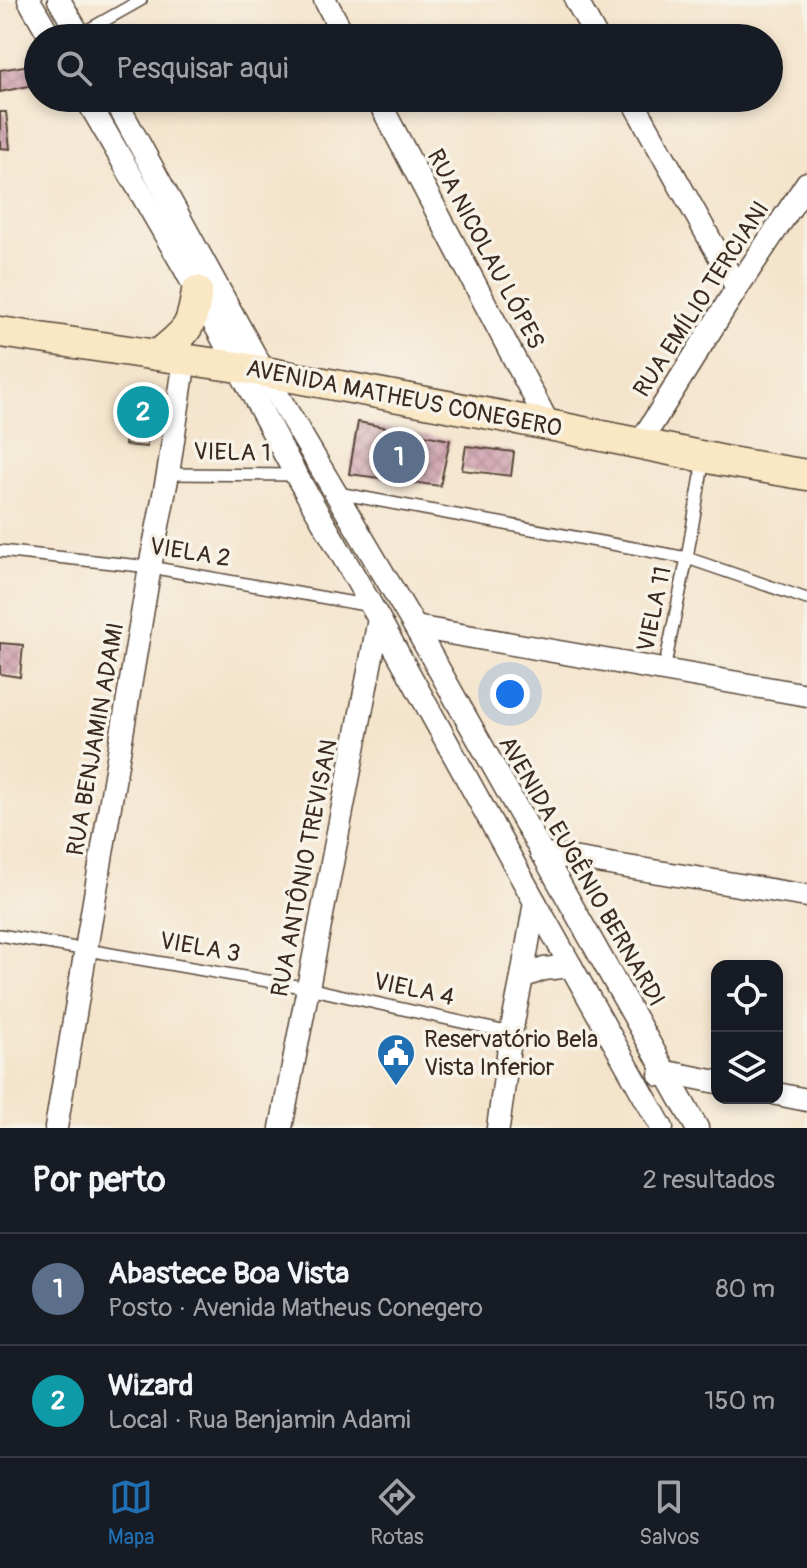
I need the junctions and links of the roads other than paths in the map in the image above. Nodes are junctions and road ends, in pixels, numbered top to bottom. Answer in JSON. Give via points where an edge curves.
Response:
{"nodes":[{"id":1,"x":29,"y":0,"type":"edge"},
{"id":2,"x":59,"y":0,"type":"edge"},
{"id":3,"x":141,"y":0,"type":"edge"},
{"id":4,"x":325,"y":0,"type":"edge"},
{"id":5,"x":576,"y":0,"type":"edge"},
{"id":6,"x":43,"y":24,"type":"edge"},
{"id":7,"x":73,"y":24,"type":"edge"},
{"id":8,"x":100,"y":24,"type":"edge"},
{"id":9,"x":338,"y":24,"type":"edge"},
{"id":10,"x":589,"y":24,"type":"edge"},
{"id":11,"x":94,"y":112,"type":"edge"},
{"id":12,"x":121,"y":112,"type":"edge"},
{"id":13,"x":384,"y":112,"type":"edge"},
{"id":14,"x":639,"y":112,"type":"edge"},
{"id":15,"x":807,"y":183,"type":"edge"},
{"id":16,"x":737,"y":288,"type":"junction"},
{"id":17,"x":197,"y":291,"type":"junction"},
{"id":18,"x":0,"y":332,"type":"edge"},
{"id":19,"x":171,"y":357,"type":"junction"},
{"id":20,"x":251,"y":370,"type":"junction"},
{"id":21,"x":549,"y":425,"type":"junction"},
{"id":22,"x":640,"y":443,"type":"junction"},
{"id":23,"x":705,"y":456,"type":"junction"},
{"id":24,"x":168,"y":474,"type":"junction"},
{"id":25,"x":296,"y":475,"type":"junction"},
{"id":26,"x":807,"y":475,"type":"edge"},
{"id":27,"x":334,"y":492,"type":"junction"},
{"id":28,"x":0,"y":551,"type":"edge"},
{"id":29,"x":687,"y":558,"type":"junction"},
{"id":30,"x":150,"y":567,"type":"junction"},
{"id":31,"x":807,"y":599,"type":"edge"},
{"id":32,"x":376,"y":612,"type":"junction"},
{"id":33,"x":415,"y":627,"type":"junction"},
{"id":34,"x":664,"y":670,"type":"junction"},
{"id":35,"x":807,"y":695,"type":"edge"},
{"id":36,"x":541,"y":853,"type":"junction"},
{"id":37,"x":807,"y":896,"type":"edge"},
{"id":38,"x":535,"y":902,"type":"junction"},
{"id":39,"x":0,"y":935,"type":"edge"},
{"id":40,"x":86,"y":951,"type":"junction"},
{"id":41,"x":571,"y":966,"type":"junction"},
{"id":42,"x":522,"y":977,"type":"junction"},
{"id":43,"x":308,"y":988,"type":"junction"},
{"id":44,"x":511,"y":1033,"type":"junction"},
{"id":45,"x":667,"y":1072,"type":"junction"},
{"id":46,"x":711,"y":1081,"type":"edge"},
{"id":47,"x":639,"y":1085,"type":"junction"},
{"id":48,"x":783,"y":1095,"type":"edge"},
{"id":49,"x":807,"y":1100,"type":"edge"},
{"id":50,"x":56,"y":1128,"type":"edge"},
{"id":51,"x":281,"y":1128,"type":"edge"},
{"id":52,"x":498,"y":1128,"type":"edge"},
{"id":53,"x":662,"y":1128,"type":"edge"},
{"id":54,"x":697,"y":1128,"type":"edge"}],
"edges":[{"from":1,"to":6,"type":"street"},
{"from":2,"to":7,"type":"street"},
{"from":3,"to":8,"type":"lane"},
{"from":4,"to":9,"type":"street"},
{"from":5,"to":10,"type":"street"},
{"from":11,"to":17,"type":"street","name":"AVENIDA EUGÊNIO BERNARDI"},
{"from":12,"to":20,"type":"street","name":"AVENIDA EUGÊNIO BERNARDI"},
{"from":13,"to":21,"type":"street","name":"RUA NICOLAU LÓPES"},
{"from":14,"to":16,"type":"street"},
{"from":15,"to":16,"type":"street","name":"RUA EMÍLIO TERCIANI"},
{"from":16,"to":22,"type":"street","name":"RUA EMÍLIO TERCIANI"},
{"from":17,"to":19,"type":"main road","via":[[193,317]]},
{"from":17,"to":20,"type":"street","name":"AVENIDA EUGÊNIO BERNARDI"},
{"from":18,"to":19,"type":"main road","name":"AVENIDA MATHEUS CONEGERO"},
{"from":19,"to":20,"type":"main road","name":"AVENIDA MATHEUS CONEGERO"},
{"from":19,"to":24,"type":"street","name":"RUA BENJAMIN ADAMI"},
{"from":20,"to":21,"type":"main road","name":"AVENIDA MATHEUS CONEGERO"},
{"from":20,"to":25,"type":"street","name":"AVENIDA EUGÊNIO BERNARDI"},
{"from":20,"to":27,"type":"street","name":"AVENIDA EUGÊNIO BERNARDI"},
{"from":21,"to":22,"type":"main road","name":"AVENIDA MATHEUS CONEGERO"},
{"from":22,"to":23,"type":"main road","name":"AVENIDA MATHEUS CONEGERO"},
{"from":23,"to":26,"type":"main road","name":"AVENIDA MATHEUS CONEGERO"},
{"from":23,"to":29,"type":"lane","name":"VIELA 11"},
{"from":24,"to":25,"type":"lane","name":"VIELA 1"},
{"from":24,"to":30,"type":"street","name":"RUA BENJAMIN ADAMI"},
{"from":25,"to":32,"type":"street","name":"AVENIDA EUGÊNIO BERNARDI"},
{"from":27,"to":29,"type":"lane"},
{"from":27,"to":33,"type":"street","name":"AVENIDA EUGÊNIO BERNARDI"},
{"from":28,"to":30,"type":"lane","name":"VIELA 2"},
{"from":29,"to":31,"type":"lane"},
{"from":29,"to":34,"type":"lane","name":"VIELA 11"},
{"from":30,"to":32,"type":"lane","name":"VIELA 2"},
{"from":30,"to":40,"type":"street","name":"RUA BENJAMIN ADAMI"},
{"from":32,"to":38,"type":"street","name":"AVENIDA EUGÊNIO BERNARDI"},
{"from":32,"to":43,"type":"street","name":"RUA ANTÔNIO TREVISAN"},
{"from":33,"to":34,"type":"street"},
{"from":33,"to":36,"type":"street","name":"AVENIDA EUGÊNIO BERNARDI"},
{"from":34,"to":35,"type":"street"},
{"from":36,"to":37,"type":"street"},
{"from":36,"to":45,"type":"street","name":"AVENIDA EUGÊNIO BERNARDI"},
{"from":38,"to":41,"type":"street","name":"AVENIDA EUGÊNIO BERNARDI"},
{"from":38,"to":42,"type":"street"},
{"from":39,"to":40,"type":"lane","name":"VIELA 3"},
{"from":40,"to":43,"type":"lane","name":"VIELA 3"},
{"from":40,"to":50,"type":"street","name":"RUA BENJAMIN ADAMI"},
{"from":41,"to":42,"type":"street"},
{"from":41,"to":47,"type":"street","name":"AVENIDA EUGÊNIO BERNARDI"},
{"from":42,"to":44,"type":"street"},
{"from":43,"to":44,"type":"lane","name":"VIELA 4"},
{"from":43,"to":51,"type":"street","name":"RUA ANTÔNIO TREVISAN"},
{"from":44,"to":52,"type":"street"},
{"from":45,"to":46,"type":"street"},
{"from":45,"to":47,"type":"street"},
{"from":45,"to":54,"type":"street","name":"AVENIDA EUGÊNIO BERNARDI"},
{"from":47,"to":53,"type":"street","name":"AVENIDA EUGÊNIO BERNARDI"},
{"from":48,"to":49,"type":"street"}]}
